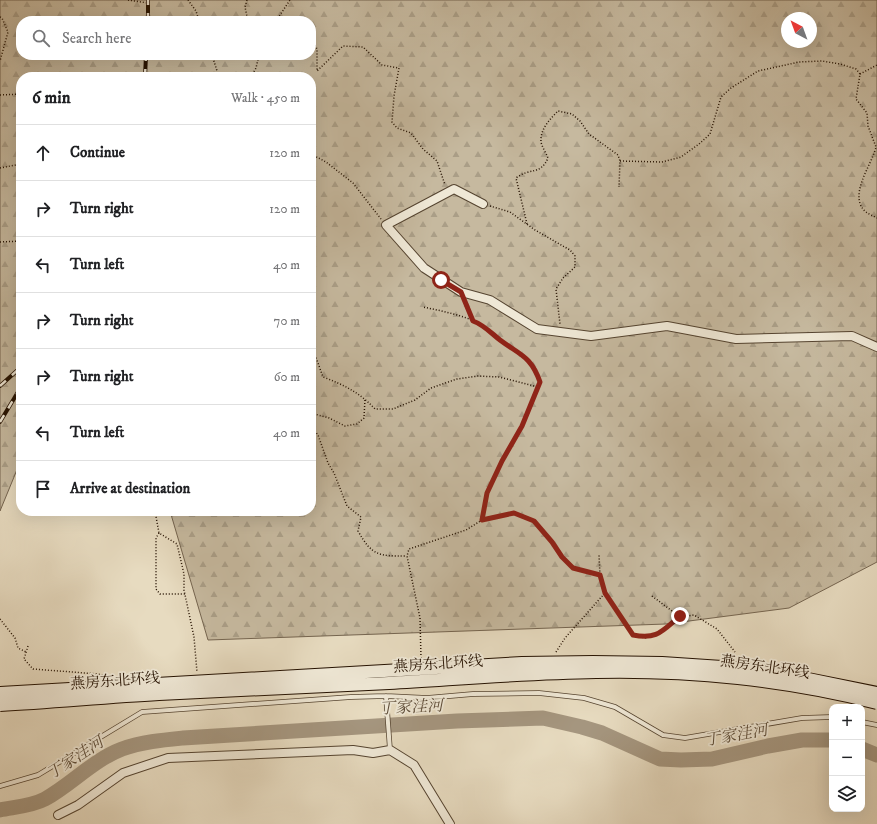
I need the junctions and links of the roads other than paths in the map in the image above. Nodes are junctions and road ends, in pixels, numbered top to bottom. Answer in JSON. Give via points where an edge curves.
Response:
{"nodes":[{"id":1,"x":483,"y":204,"type":"road end"},
{"id":2,"x":877,"y":347,"type":"edge"},
{"id":3,"x":0,"y":693,"type":"edge"},
{"id":4,"x":877,"y":693,"type":"edge"},
{"id":5,"x":386,"y":696,"type":"junction"},
{"id":6,"x":877,"y":703,"type":"edge"},
{"id":7,"x":0,"y":705,"type":"edge"},
{"id":8,"x":829,"y":717,"type":"edge"},
{"id":9,"x":865,"y":723,"type":"edge"},
{"id":10,"x":877,"y":725,"type":"edge"},
{"id":11,"x":390,"y":750,"type":"junction"},
{"id":12,"x":0,"y":786,"type":"edge"},
{"id":13,"x":58,"y":815,"type":"dead end"},
{"id":14,"x":450,"y":824,"type":"edge"}],
"edges":[{"from":1,"to":2,"type":"street","via":[[454,189],[386,225],[424,268],[461,292],[490,300],[537,329],[591,336],[667,326],[736,339],[852,336]]},
{"from":3,"to":4,"type":"main road","name":"燕房东北环线","bridge":true,"via":[[514,664],[593,662],[737,668]]},
{"from":5,"to":8,"type":"lane","via":[[427,698],[539,693],[584,698],[615,707],[663,735],[684,738],[802,718]]},
{"from":5,"to":11,"type":"lane"},
{"from":5,"to":12,"type":"lane","via":[[142,712],[38,775]]},
{"from":6,"to":7,"type":"main road","name":"燕房东北环线","bridge":true,"via":[[735,678],[598,672],[157,694]]},
{"from":9,"to":10,"type":"lane"},
{"from":11,"to":13,"type":"street","via":[[373,753],[353,750],[168,758],[123,773],[78,805]]},
{"from":11,"to":14,"type":"street","via":[[414,765]]}]}
